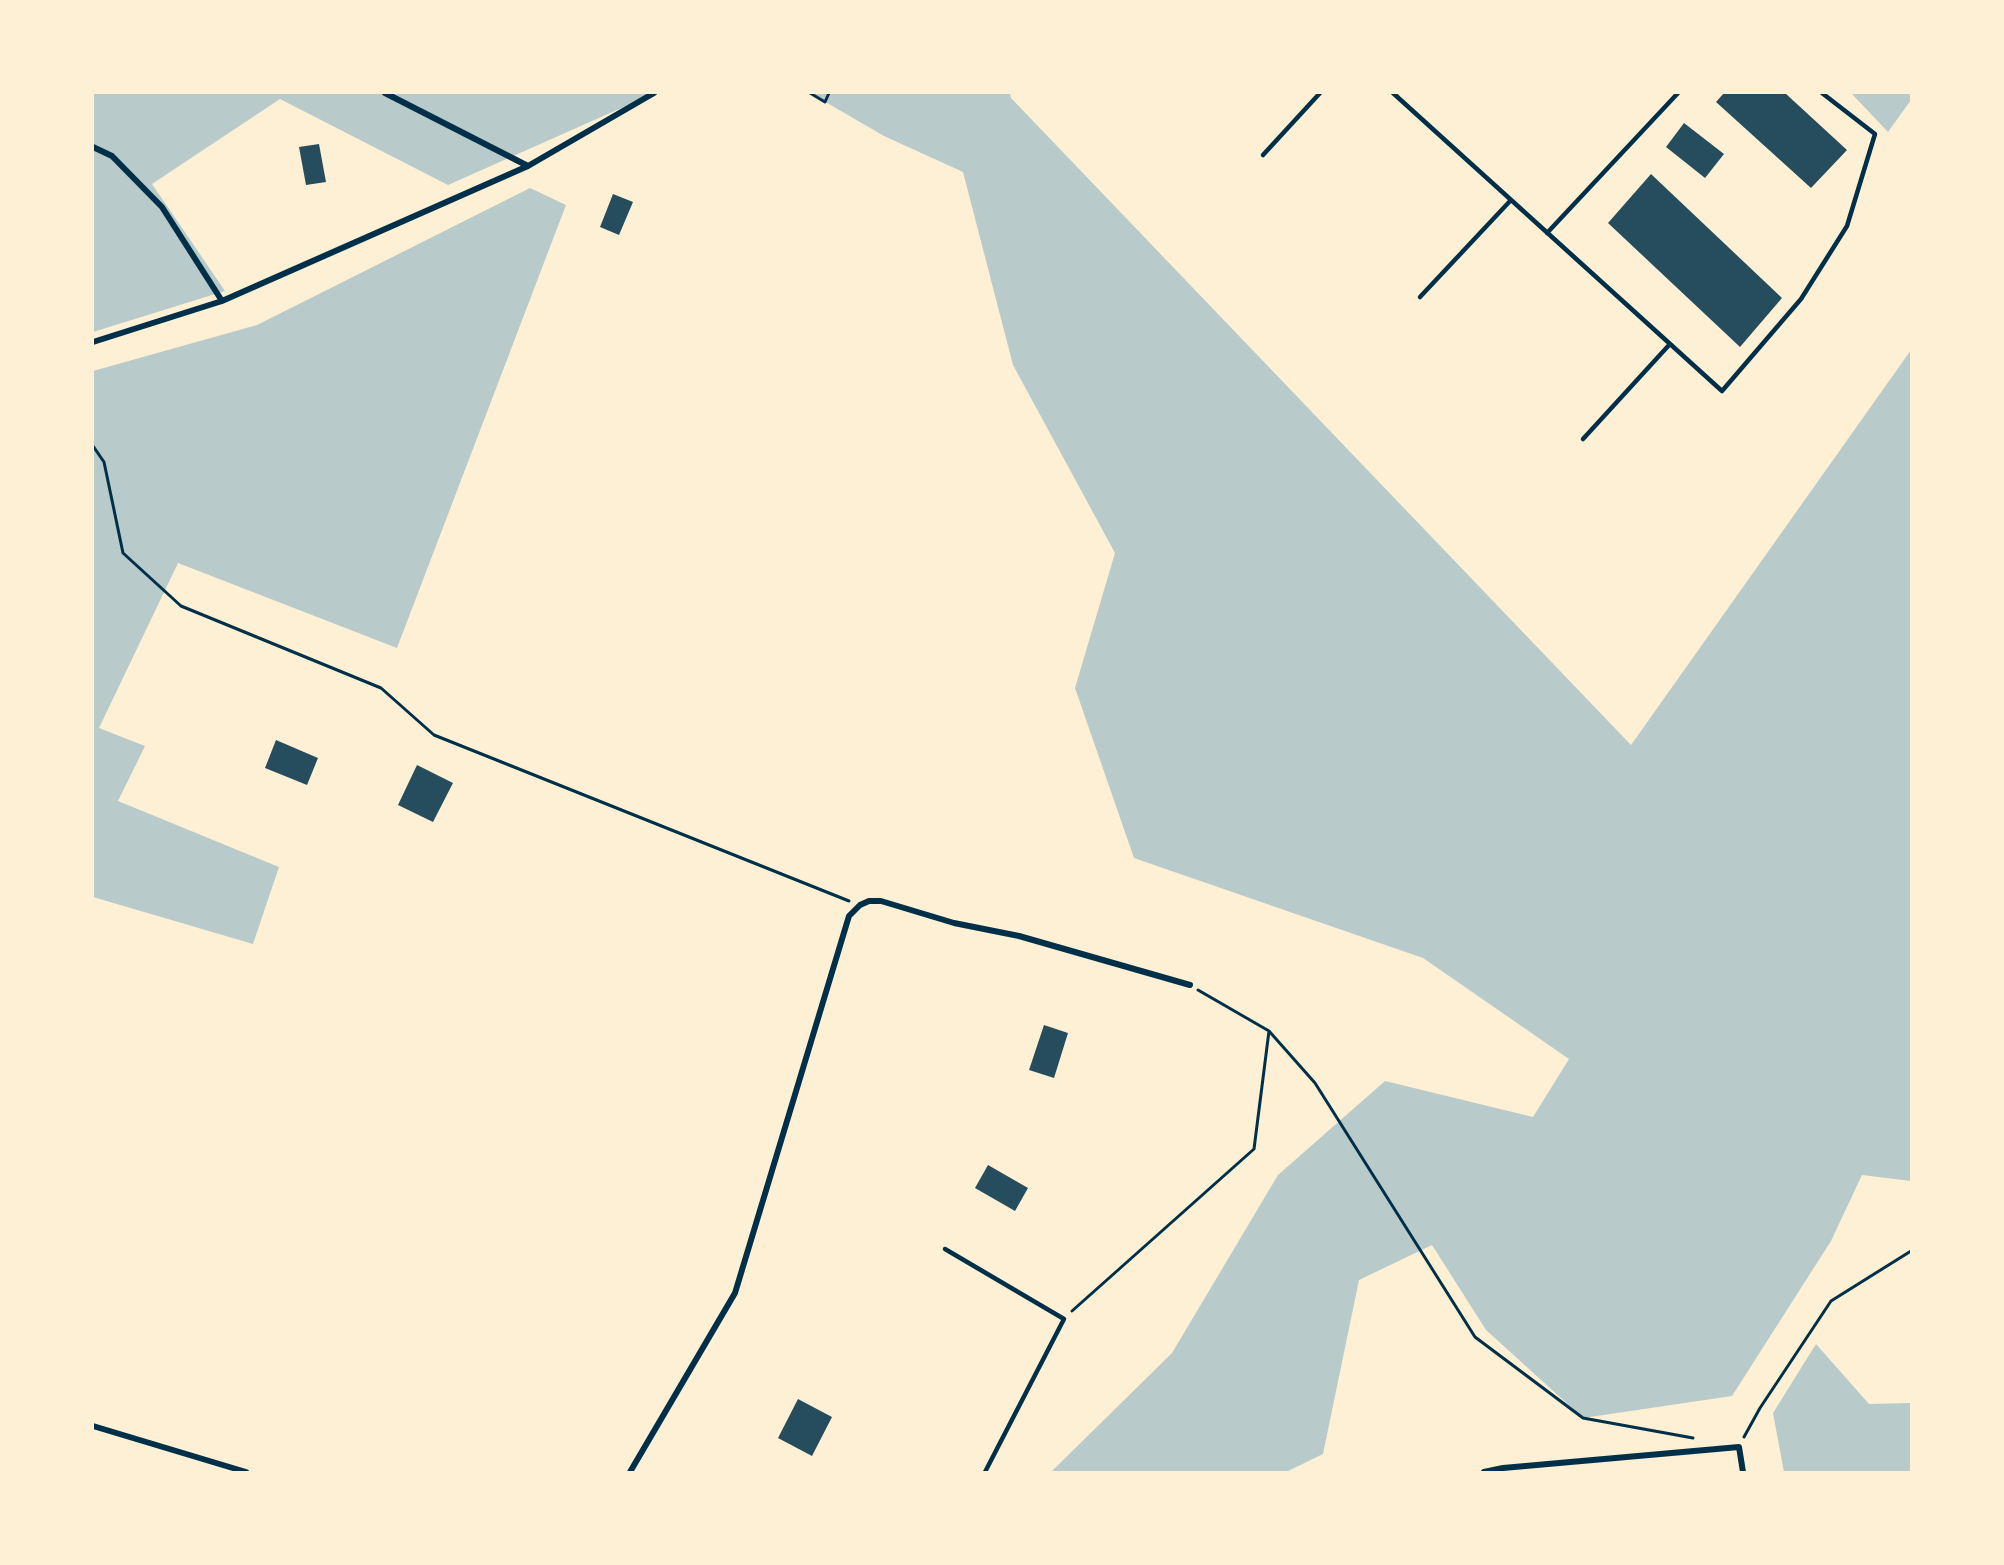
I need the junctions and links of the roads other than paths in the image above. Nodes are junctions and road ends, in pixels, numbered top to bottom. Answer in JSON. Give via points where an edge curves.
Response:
{"nodes":[{"id":1,"x":385,"y":93,"type":"edge"},
{"id":2,"x":654,"y":93,"type":"edge"},
{"id":3,"x":1320,"y":93,"type":"edge"},
{"id":4,"x":1393,"y":93,"type":"edge"},
{"id":5,"x":1678,"y":93,"type":"edge"},
{"id":6,"x":1822,"y":93,"type":"edge"},
{"id":7,"x":93,"y":147,"type":"edge"},
{"id":8,"x":1263,"y":155,"type":"dead end"},
{"id":9,"x":528,"y":165,"type":"junction"},
{"id":10,"x":1511,"y":200,"type":"junction"},
{"id":11,"x":1547,"y":233,"type":"junction"},
{"id":12,"x":1420,"y":297,"type":"dead end"},
{"id":13,"x":222,"y":301,"type":"junction"},
{"id":14,"x":93,"y":342,"type":"edge"},
{"id":15,"x":1670,"y":344,"type":"junction"},
{"id":16,"x":1583,"y":439,"type":"dead end"},
{"id":17,"x":1190,"y":985,"type":"road end"},
{"id":18,"x":945,"y":1249,"type":"dead end"},
{"id":19,"x":93,"y":1426,"type":"edge"},
{"id":20,"x":246,"y":1472,"type":"edge"},
{"id":21,"x":630,"y":1472,"type":"edge"},
{"id":22,"x":984,"y":1472,"type":"edge"},
{"id":23,"x":1484,"y":1472,"type":"edge"},
{"id":24,"x":1743,"y":1472,"type":"edge"}],
"edges":[{"from":1,"to":9,"type":"street"},
{"from":2,"to":9,"type":"street"},
{"from":3,"to":8,"type":"lane"},
{"from":4,"to":10,"type":"lane"},
{"from":5,"to":11,"type":"lane"},
{"from":6,"to":15,"type":"lane","via":[[1875,134],[1847,226],[1801,299],[1722,391]]},
{"from":7,"to":13,"type":"street","via":[[112,156],[162,207]]},
{"from":9,"to":13,"type":"street"},
{"from":10,"to":11,"type":"lane"},
{"from":10,"to":12,"type":"lane"},
{"from":11,"to":15,"type":"lane"},
{"from":13,"to":14,"type":"street"},
{"from":15,"to":16,"type":"lane"},
{"from":17,"to":21,"type":"street","via":[[880,901],[860,905],[849,916],[735,1293]]},
{"from":18,"to":22,"type":"lane","via":[[1064,1319]]},
{"from":19,"to":20,"type":"street"},
{"from":23,"to":24,"type":"street","via":[[1740,1447]]}]}
